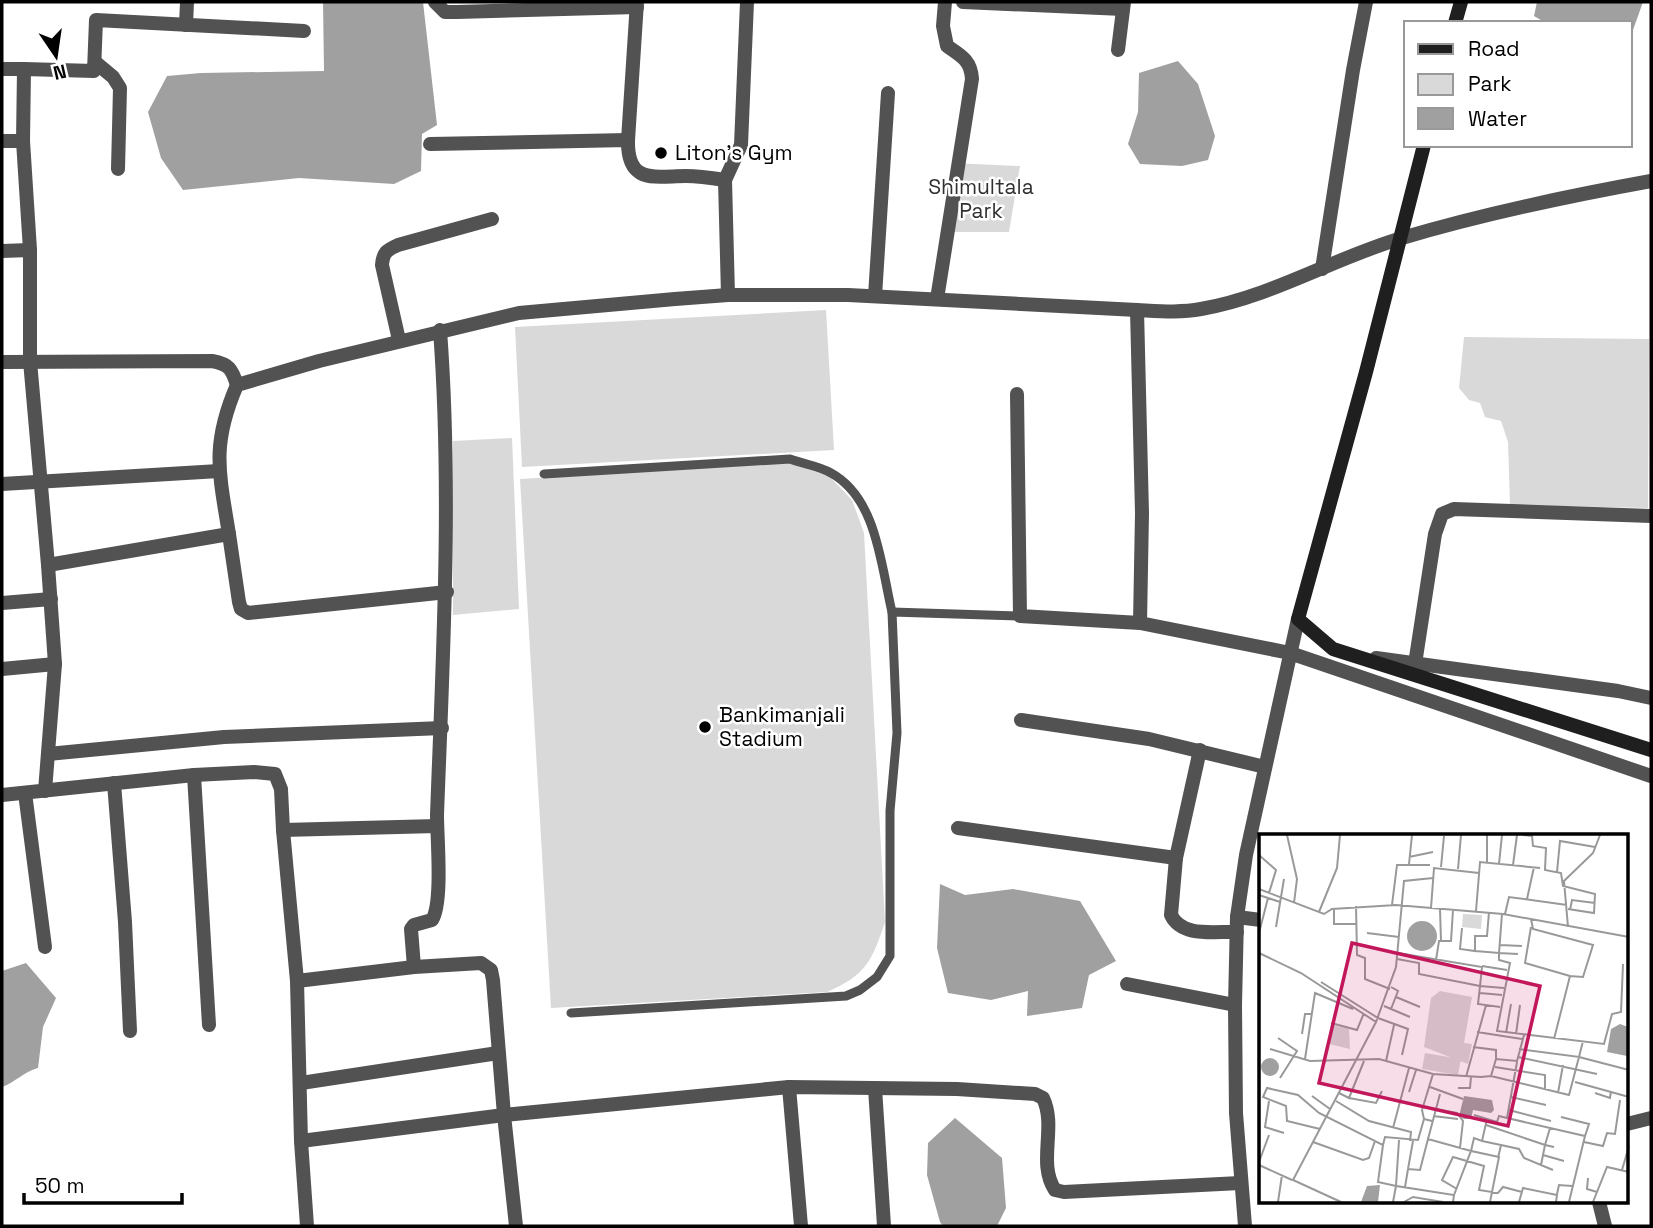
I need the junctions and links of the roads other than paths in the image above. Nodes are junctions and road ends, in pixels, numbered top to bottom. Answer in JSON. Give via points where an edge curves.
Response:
{"nodes":[{"id":1,"x":187,"y":2,"type":"edge"},
{"id":2,"x":435,"y":2,"type":"edge"},
{"id":3,"x":747,"y":2,"type":"edge"},
{"id":4,"x":944,"y":2,"type":"edge"},
{"id":5,"x":964,"y":2,"type":"edge"},
{"id":6,"x":1366,"y":2,"type":"edge"},
{"id":7,"x":1461,"y":2,"type":"edge"},
{"id":8,"x":637,"y":5,"type":"edge"},
{"id":9,"x":1124,"y":5,"type":"edge"},
{"id":10,"x":1456,"y":21,"type":"edge"},
{"id":11,"x":186,"y":25,"type":"junction"},
{"id":12,"x":304,"y":31,"type":"dead end"},
{"id":13,"x":1118,"y":50,"type":"dead end"},
{"id":14,"x":94,"y":62,"type":"junction"},
{"id":15,"x":2,"y":69,"type":"edge"},
{"id":16,"x":24,"y":69,"type":"junction"},
{"id":17,"x":888,"y":93,"type":"dead end"},
{"id":18,"x":628,"y":139,"type":"junction"},
{"id":19,"x":2,"y":141,"type":"edge"},
{"id":20,"x":23,"y":141,"type":"junction"},
{"id":21,"x":429,"y":144,"type":"dead end"},
{"id":22,"x":1423,"y":147,"type":"edge"},
{"id":23,"x":118,"y":169,"type":"dead end"},
{"id":24,"x":725,"y":180,"type":"junction"},
{"id":25,"x":1651,"y":181,"type":"edge"},
{"id":26,"x":492,"y":219,"type":"dead end"},
{"id":27,"x":1400,"y":238,"type":"junction"},
{"id":28,"x":30,"y":250,"type":"junction"},
{"id":29,"x":2,"y":251,"type":"edge"},
{"id":30,"x":1322,"y":269,"type":"junction"},
{"id":31,"x":728,"y":295,"type":"junction"},
{"id":32,"x":875,"y":296,"type":"junction"},
{"id":33,"x":937,"y":299,"type":"junction"},
{"id":34,"x":1137,"y":310,"type":"junction"},
{"id":35,"x":440,"y":330,"type":"junction"},
{"id":36,"x":400,"y":340,"type":"junction"},
{"id":37,"x":30,"y":361,"type":"junction"},
{"id":38,"x":2,"y":362,"type":"edge"},
{"id":39,"x":237,"y":385,"type":"junction"},
{"id":40,"x":1017,"y":394,"type":"dead end"},
{"id":41,"x":219,"y":471,"type":"junction"},
{"id":42,"x":544,"y":474,"type":"dead end"},
{"id":43,"x":42,"y":480,"type":"junction"},
{"id":44,"x":2,"y":484,"type":"edge"},
{"id":45,"x":1651,"y":516,"type":"edge"},
{"id":46,"x":229,"y":534,"type":"junction"},
{"id":47,"x":48,"y":565,"type":"junction"},
{"id":48,"x":447,"y":593,"type":"junction"},
{"id":49,"x":51,"y":599,"type":"junction"},
{"id":50,"x":2,"y":603,"type":"edge"},
{"id":51,"x":892,"y":612,"type":"junction"},
{"id":52,"x":1020,"y":616,"type":"junction"},
{"id":53,"x":1298,"y":619,"type":"junction"},
{"id":54,"x":1140,"y":623,"type":"junction"},
{"id":55,"x":1290,"y":653,"type":"junction"},
{"id":56,"x":1350,"y":655,"type":"junction"},
{"id":57,"x":55,"y":664,"type":"junction"},
{"id":58,"x":1415,"y":664,"type":"junction"},
{"id":59,"x":2,"y":669,"type":"edge"},
{"id":60,"x":1651,"y":698,"type":"edge"},
{"id":61,"x":1021,"y":720,"type":"dead end"},
{"id":62,"x":442,"y":727,"type":"junction"},
{"id":63,"x":1200,"y":750,"type":"junction"},
{"id":64,"x":1651,"y":750,"type":"edge"},
{"id":65,"x":48,"y":754,"type":"junction"},
{"id":66,"x":1265,"y":767,"type":"junction"},
{"id":67,"x":194,"y":775,"type":"junction"},
{"id":68,"x":1651,"y":776,"type":"edge"},
{"id":69,"x":114,"y":783,"type":"junction"},
{"id":70,"x":45,"y":791,"type":"junction"},
{"id":71,"x":25,"y":793,"type":"junction"},
{"id":72,"x":2,"y":795,"type":"edge"},
{"id":73,"x":437,"y":826,"type":"junction"},
{"id":74,"x":958,"y":828,"type":"dead end"},
{"id":75,"x":283,"y":830,"type":"junction"},
{"id":76,"x":1176,"y":858,"type":"junction"},
{"id":77,"x":1259,"y":920,"type":"edge"},
{"id":78,"x":1237,"y":925,"type":"junction"},
{"id":79,"x":45,"y":947,"type":"dead end"},
{"id":80,"x":414,"y":967,"type":"junction"},
{"id":81,"x":297,"y":981,"type":"junction"},
{"id":82,"x":1127,"y":984,"type":"dead end"},
{"id":83,"x":1235,"y":1005,"type":"junction"},
{"id":84,"x":571,"y":1013,"type":"dead end"},
{"id":85,"x":209,"y":1025,"type":"dead end"},
{"id":86,"x":130,"y":1031,"type":"dead end"},
{"id":87,"x":498,"y":1053,"type":"junction"},
{"id":88,"x":301,"y":1083,"type":"junction"},
{"id":89,"x":789,"y":1087,"type":"junction"},
{"id":90,"x":875,"y":1088,"type":"junction"},
{"id":91,"x":503,"y":1115,"type":"junction"},
{"id":92,"x":1651,"y":1118,"type":"edge"},
{"id":93,"x":1628,"y":1124,"type":"edge"},
{"id":94,"x":301,"y":1141,"type":"junction"},
{"id":95,"x":1241,"y":1183,"type":"junction"},
{"id":96,"x":1599,"y":1204,"type":"edge"},
{"id":97,"x":307,"y":1226,"type":"edge"},
{"id":98,"x":516,"y":1226,"type":"edge"},
{"id":99,"x":801,"y":1226,"type":"edge"},
{"id":100,"x":884,"y":1226,"type":"edge"},
{"id":101,"x":1245,"y":1226,"type":"edge"},
{"id":102,"x":1605,"y":1226,"type":"edge"}],
"edges":[{"from":1,"to":11,"type":"street"},
{"from":2,"to":8,"type":"street","via":[[445,12]]},
{"from":3,"to":24,"type":"street","via":[[741,145]]},
{"from":4,"to":33,"type":"street","via":[[947,46],[967,60],[972,79]]},
{"from":5,"to":9,"type":"street"},
{"from":6,"to":30,"type":"street"},
{"from":7,"to":10,"type":"main road"},
{"from":8,"to":18,"type":"street"},
{"from":9,"to":13,"type":"street"},
{"from":11,"to":12,"type":"street"},
{"from":11,"to":14,"type":"street","via":[[96,20]]},
{"from":14,"to":16,"type":"street","via":[[94,71]]},
{"from":14,"to":23,"type":"street","via":[[120,88]]},
{"from":15,"to":16,"type":"street"},
{"from":16,"to":20,"type":"street"},
{"from":17,"to":32,"type":"street"},
{"from":18,"to":21,"type":"street"},
{"from":18,"to":24,"type":"street","via":[[634,164],[648,178]]},
{"from":19,"to":20,"type":"street"},
{"from":20,"to":28,"type":"street"},
{"from":22,"to":27,"type":"main road"},
{"from":24,"to":31,"type":"street"},
{"from":25,"to":27,"type":"street"},
{"from":26,"to":36,"type":"street","via":[[387,250],[382,265]]},
{"from":27,"to":30,"type":"street"},
{"from":27,"to":53,"type":"main road"},
{"from":28,"to":29,"type":"street"},
{"from":28,"to":37,"type":"street"},
{"from":30,"to":34,"type":"street","via":[[1202,309]]},
{"from":31,"to":32,"type":"street"},
{"from":31,"to":35,"type":"street","via":[[519,313]]},
{"from":32,"to":33,"type":"street"},
{"from":33,"to":34,"type":"street"},
{"from":34,"to":54,"type":"street"},
{"from":35,"to":36,"type":"street"},
{"from":35,"to":48,"type":"street","via":[[446,405]]},
{"from":36,"to":39,"type":"street"},
{"from":37,"to":38,"type":"street"},
{"from":37,"to":39,"type":"street","via":[[212,361],[232,368]]},
{"from":37,"to":43,"type":"street"},
{"from":39,"to":41,"type":"street","via":[[222,426]]},
{"from":40,"to":52,"type":"street"},
{"from":41,"to":43,"type":"street"},
{"from":41,"to":46,"type":"street"},
{"from":42,"to":51,"type":"lane","via":[[790,459],[829,472],[861,500],[870,520]]},
{"from":43,"to":44,"type":"street"},
{"from":43,"to":47,"type":"street"},
{"from":45,"to":58,"type":"street","via":[[1454,509],[1442,514]]},
{"from":46,"to":47,"type":"street"},
{"from":46,"to":48,"type":"street","via":[[241,609],[248,613]]},
{"from":47,"to":49,"type":"street"},
{"from":48,"to":62,"type":"street"},
{"from":49,"to":50,"type":"street"},
{"from":49,"to":57,"type":"street"},
{"from":51,"to":52,"type":"lane"},
{"from":51,"to":84,"type":"lane","via":[[897,733],[890,811],[890,956],[877,977],[846,996]]},
{"from":52,"to":54,"type":"street"},
{"from":53,"to":55,"type":"street"},
{"from":53,"to":56,"type":"main road","via":[[1333,649]]},
{"from":54,"to":55,"type":"street"},
{"from":55,"to":66,"type":"street"},
{"from":55,"to":68,"type":"street"},
{"from":56,"to":58,"type":"street"},
{"from":56,"to":64,"type":"main road"},
{"from":57,"to":59,"type":"street"},
{"from":57,"to":65,"type":"street"},
{"from":58,"to":60,"type":"street"},
{"from":61,"to":63,"type":"street"},
{"from":62,"to":65,"type":"street","via":[[225,737]]},
{"from":62,"to":73,"type":"street"},
{"from":63,"to":66,"type":"street"},
{"from":63,"to":76,"type":"street"},
{"from":65,"to":70,"type":"street"},
{"from":66,"to":78,"type":"street"},
{"from":67,"to":69,"type":"street"},
{"from":67,"to":75,"type":"street","via":[[275,774],[281,789]]},
{"from":67,"to":85,"type":"street"},
{"from":69,"to":70,"type":"street"},
{"from":69,"to":86,"type":"street"},
{"from":70,"to":71,"type":"street"},
{"from":71,"to":72,"type":"street"},
{"from":71,"to":79,"type":"street"},
{"from":73,"to":75,"type":"street"},
{"from":73,"to":80,"type":"street","via":[[436,914],[411,929]]},
{"from":74,"to":76,"type":"street"},
{"from":75,"to":81,"type":"street"},
{"from":76,"to":78,"type":"street","via":[[1174,922],[1190,930]]},
{"from":77,"to":78,"type":"street"},
{"from":78,"to":83,"type":"street"},
{"from":80,"to":81,"type":"street"},
{"from":80,"to":87,"type":"street","via":[[469,962],[491,970]]},
{"from":81,"to":88,"type":"street"},
{"from":82,"to":83,"type":"street"},
{"from":83,"to":95,"type":"street"},
{"from":87,"to":88,"type":"street"},
{"from":87,"to":91,"type":"street"},
{"from":88,"to":94,"type":"street"},
{"from":89,"to":90,"type":"street"},
{"from":89,"to":91,"type":"street"},
{"from":89,"to":99,"type":"street"},
{"from":90,"to":95,"type":"street","via":[[1022,1093],[1043,1098],[1048,1113],[1048,1174],[1055,1190]]},
{"from":90,"to":100,"type":"street"},
{"from":91,"to":94,"type":"street"},
{"from":91,"to":98,"type":"street"},
{"from":92,"to":93,"type":"street"},
{"from":94,"to":97,"type":"street"},
{"from":95,"to":101,"type":"street"},
{"from":96,"to":102,"type":"street"}]}
